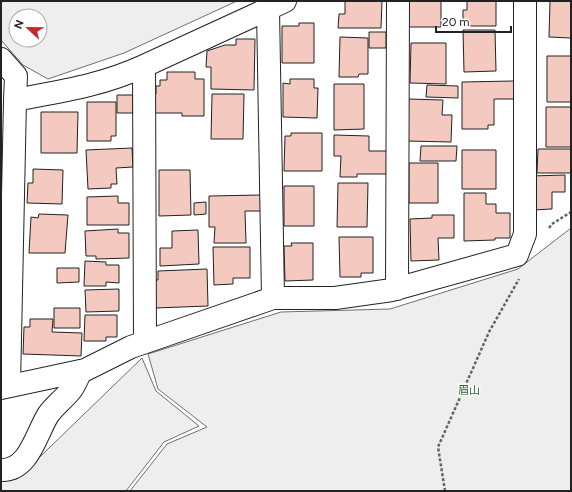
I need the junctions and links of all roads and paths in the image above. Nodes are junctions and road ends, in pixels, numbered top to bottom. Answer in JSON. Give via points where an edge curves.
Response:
{"nodes":[{"id":1,"x":398,"y":1,"type":"edge"},
{"id":2,"x":525,"y":1,"type":"edge"},
{"id":3,"x":277,"y":5,"type":"edge"},
{"id":4,"x":1,"y":59,"type":"edge"},
{"id":5,"x":144,"y":66,"type":"junction"},
{"id":6,"x":15,"y":100,"type":"junction"},
{"id":7,"x":571,"y":212,"type":"edge"},
{"id":8,"x":548,"y":231,"type":"dead end"},
{"id":9,"x":520,"y":278,"type":"dead end"},
{"id":10,"x":397,"y":289,"type":"junction"},
{"id":11,"x":273,"y":298,"type":"junction"},
{"id":12,"x":145,"y":342,"type":"junction"},
{"id":13,"x":81,"y":371,"type":"junction"},
{"id":14,"x":5,"y":387,"type":"edge"},
{"id":15,"x":1,"y":470,"type":"edge"},
{"id":16,"x":445,"y":491,"type":"edge"}],
"edges":[{"from":1,"to":10,"type":"street"},
{"from":2,"to":10,"type":"street","via":[[525,234],[517,255]]},
{"from":3,"to":5,"type":"street"},
{"from":3,"to":11,"type":"street"},
{"from":4,"to":6,"type":"street","via":[[16,76]]},
{"from":5,"to":6,"type":"street","via":[[92,86]]},
{"from":5,"to":12,"type":"street"},
{"from":6,"to":14,"type":"street"},
{"from":7,"to":8,"type":"path","via":[[552,224]]},
{"from":9,"to":16,"type":"path","via":[[489,332],[438,447]]},
{"from":10,"to":11,"type":"street","via":[[335,298]]},
{"from":11,"to":12,"type":"street"},
{"from":12,"to":13,"type":"street"},
{"from":13,"to":14,"type":"street"},
{"from":13,"to":15,"type":"street","via":[[72,390],[49,414],[31,450],[18,465]]}]}
